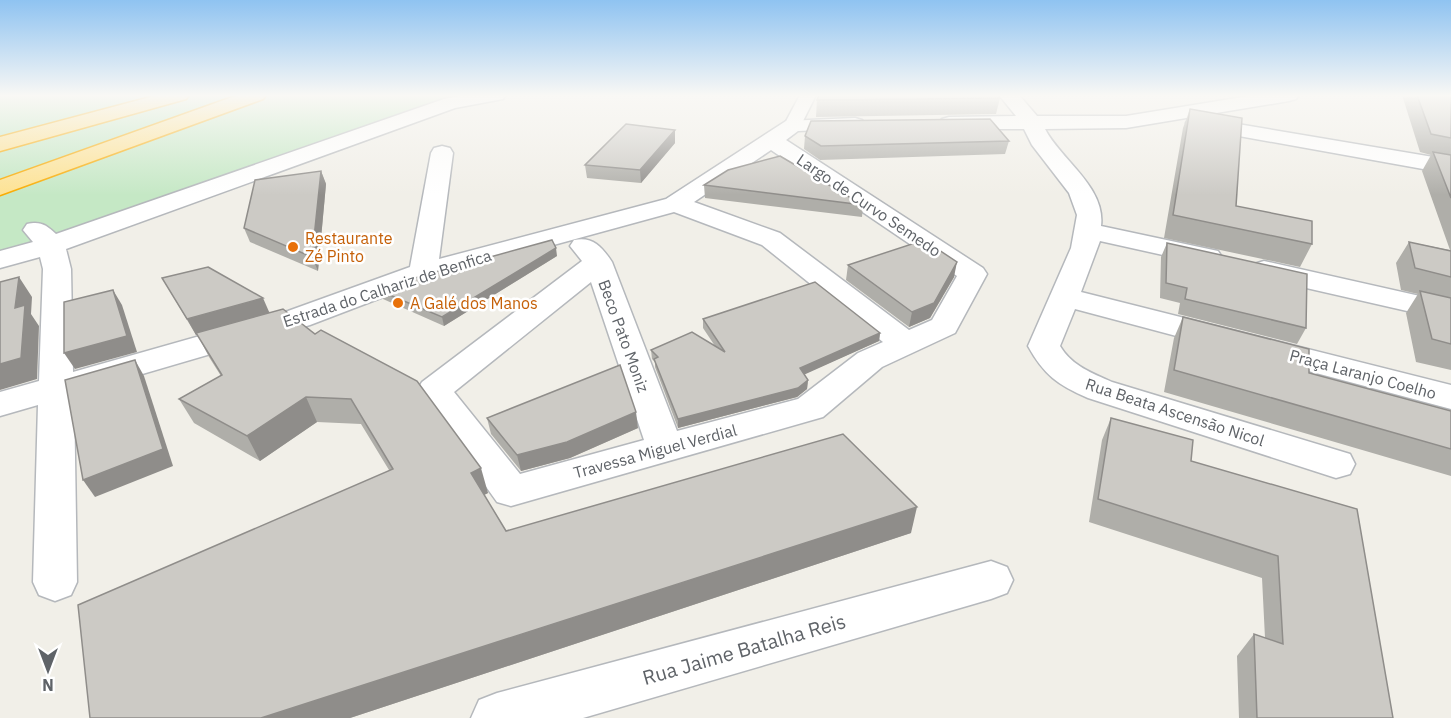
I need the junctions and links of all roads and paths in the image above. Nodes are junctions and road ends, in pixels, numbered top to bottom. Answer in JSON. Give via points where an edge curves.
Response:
{"nodes":[{"id":1,"x":56,"y":129,"type":"edge"},
{"id":2,"x":164,"y":129,"type":"edge"},
{"id":3,"x":342,"y":129,"type":"edge"},
{"id":4,"x":376,"y":129,"type":"edge"},
{"id":5,"x":784,"y":129,"type":"edge"},
{"id":6,"x":823,"y":129,"type":"edge"},
{"id":7,"x":1034,"y":129,"type":"edge"},
{"id":8,"x":1226,"y":129,"type":"edge"},
{"id":9,"x":782,"y":132,"type":"junction"},
{"id":10,"x":0,"y":144,"type":"edge"},
{"id":11,"x":442,"y":153,"type":"dead end"},
{"id":12,"x":1451,"y":167,"type":"edge"},
{"id":13,"x":0,"y":188,"type":"edge"},
{"id":14,"x":675,"y":204,"type":"junction"},
{"id":15,"x":1089,"y":231,"type":"junction"},
{"id":16,"x":570,"y":232,"type":"junction"},
{"id":17,"x":43,"y":237,"type":"junction"},
{"id":18,"x":0,"y":239,"type":"edge"},
{"id":19,"x":0,"y":260,"type":"edge"},
{"id":20,"x":598,"y":262,"type":"junction"},
{"id":21,"x":423,"y":272,"type":"junction"},
{"id":22,"x":1065,"y":297,"type":"junction"},
{"id":23,"x":1451,"y":312,"type":"edge"},
{"id":24,"x":905,"y":343,"type":"junction"},
{"id":25,"x":55,"y":389,"type":"junction"},
{"id":26,"x":1451,"y":398,"type":"edge"},
{"id":27,"x":0,"y":404,"type":"edge"},
{"id":28,"x":665,"y":448,"type":"junction"},
{"id":29,"x":1336,"y":464,"type":"dead end"},
{"id":30,"x":991,"y":580,"type":"dead end"},
{"id":31,"x":55,"y":582,"type":"dead end"},
{"id":32,"x":497,"y":718,"type":"edge"}],
"edges":[{"from":1,"to":10,"type":"highway"},
{"from":2,"to":13,"type":"highway"},
{"from":3,"to":17,"type":"street"},
{"from":4,"to":17,"type":"street"},
{"from":5,"to":9,"type":"lane","name":"Estrada do Calhariz de Benfica"},
{"from":6,"to":9,"type":"street"},
{"from":7,"to":15,"type":"street","via":[[1081,193],[1090,215]]},
{"from":8,"to":12,"type":"street"},
{"from":9,"to":14,"type":"street","name":"Estrada do Calhariz de Benfica"},
{"from":9,"to":24,"type":"street","name":"Largo de Curvo Semedo","via":[[973,274],[944,326]]},
{"from":11,"to":21,"type":"street"},
{"from":14,"to":16,"type":"street","name":"Estrada do Calhariz de Benfica"},
{"from":14,"to":24,"type":"street","via":[[771,239]]},
{"from":15,"to":22,"type":"street","name":"Rua Beata Ascensão Nicol"},
{"from":15,"to":23,"type":"street"},
{"from":16,"to":20,"type":"street","name":"Beco Pato Moniz"},
{"from":16,"to":21,"type":"street","name":"Estrada do Calhariz de Benfica"},
{"from":17,"to":18,"type":"street"},
{"from":17,"to":19,"type":"street"},
{"from":17,"to":25,"type":"street","via":[[57,269]]},
{"from":20,"to":28,"type":"street","name":"Beco Pato Moniz"},
{"from":20,"to":28,"type":"street","name":"Travessa Miguel Verdial","via":[[434,390],[511,491]]},
{"from":21,"to":25,"type":"street","name":"Estrada do Calhariz de Benfica","via":[[299,318]]},
{"from":22,"to":26,"type":"street","name":"Praça Laranjo Coelho"},
{"from":22,"to":29,"type":"street","name":"Rua Beata Ascensão Nicol","via":[[1044,346],[1052,363],[1073,378],[1100,390]]},
{"from":24,"to":28,"type":"street","name":"Travessa Miguel Verdial","via":[[870,360],[810,408]]},
{"from":25,"to":27,"type":"street","name":"Estrada do Calhariz de Benfica"},
{"from":25,"to":31,"type":"street"},
{"from":30,"to":32,"type":"street","name":"Rua Jaime Batalha Reis"}]}
